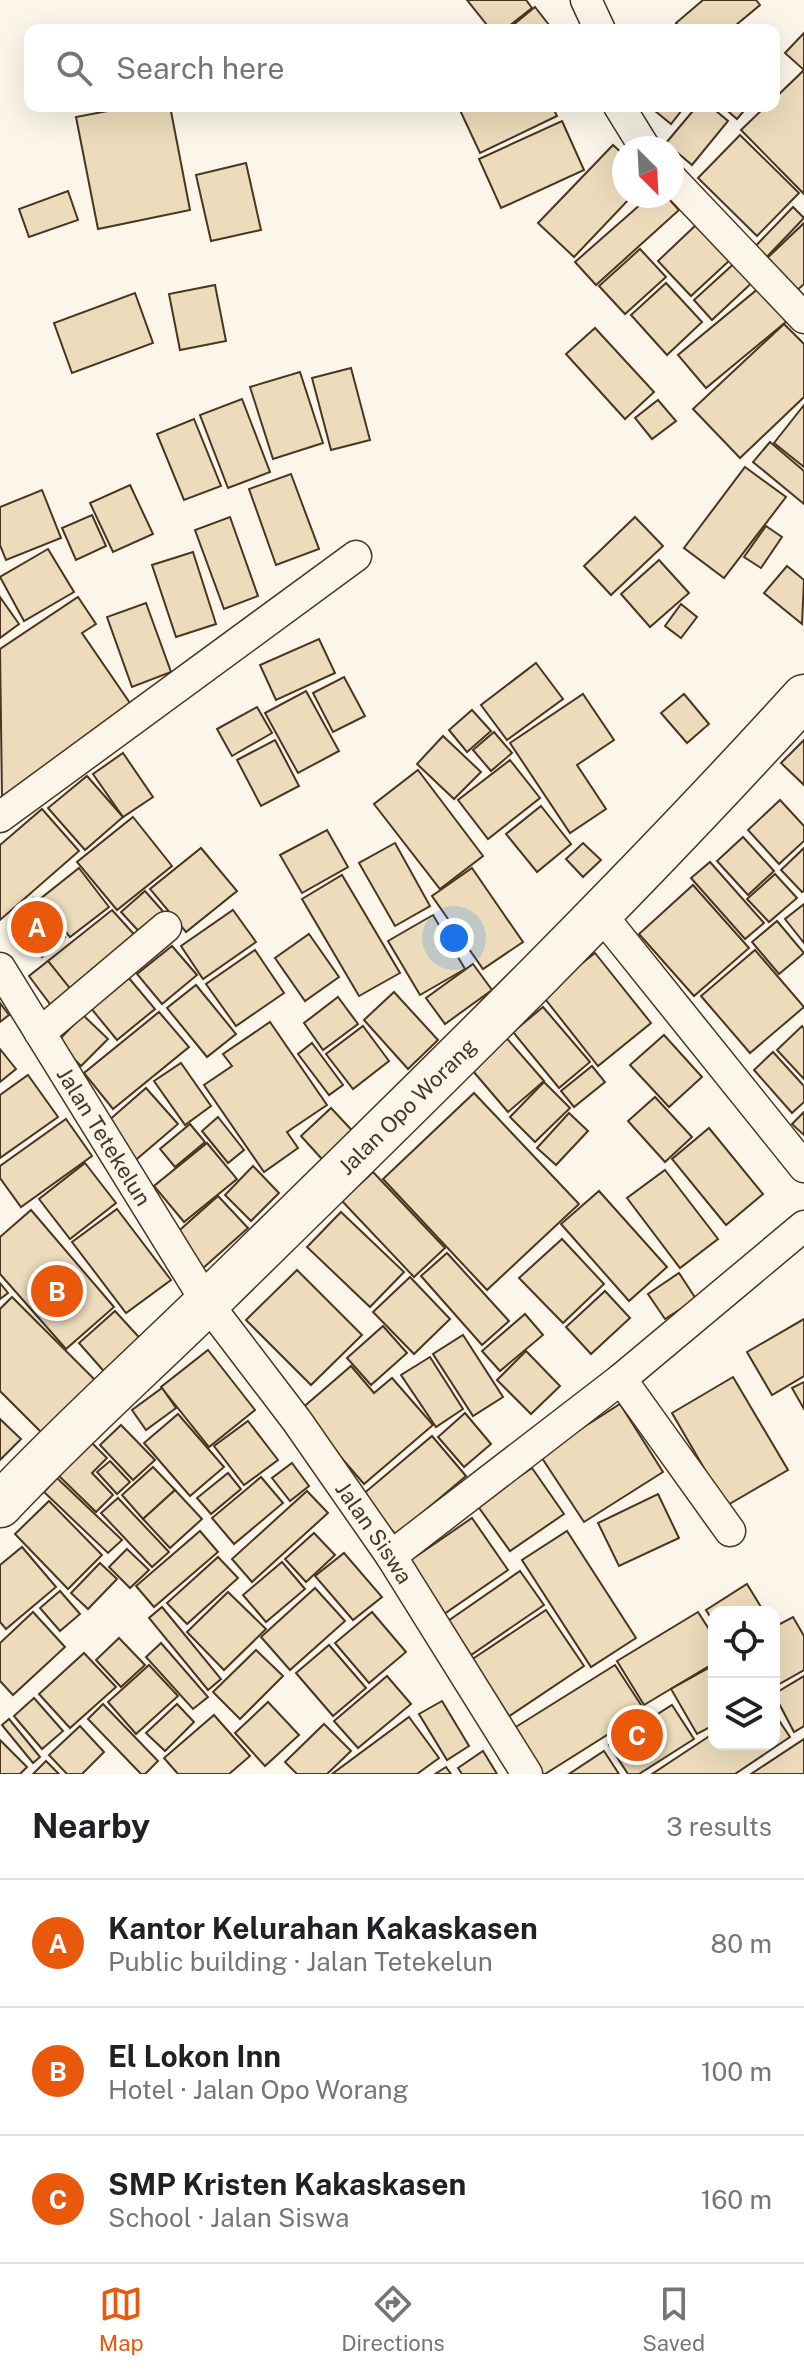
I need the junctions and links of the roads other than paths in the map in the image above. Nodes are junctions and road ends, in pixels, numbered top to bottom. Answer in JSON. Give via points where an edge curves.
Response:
{"nodes":[{"id":1,"x":586,"y":0,"type":"edge"},
{"id":2,"x":597,"y":24,"type":"edge"},
{"id":3,"x":623,"y":112,"type":"edge"},
{"id":4,"x":638,"y":136,"type":"edge"},
{"id":5,"x":684,"y":192,"type":"edge"},
{"id":6,"x":804,"y":318,"type":"edge"},
{"id":7,"x":356,"y":556,"type":"dead end"},
{"id":8,"x":804,"y":697,"type":"edge"},
{"id":9,"x":0,"y":817,"type":"edge"},
{"id":10,"x":599,"y":912,"type":"junction"},
{"id":11,"x":166,"y":927,"type":"dead end"},
{"id":12,"x":0,"y":968,"type":"edge"},
{"id":13,"x":40,"y":1033,"type":"junction"},
{"id":14,"x":804,"y":1167,"type":"edge"},
{"id":15,"x":804,"y":1226,"type":"edge"},
{"id":16,"x":207,"y":1303,"type":"junction"},
{"id":17,"x":621,"y":1379,"type":"junction"},
{"id":18,"x":0,"y":1505,"type":"edge"},
{"id":19,"x":730,"y":1531,"type":"dead end"},
{"id":20,"x":391,"y":1556,"type":"junction"},
{"id":21,"x":527,"y":1774,"type":"edge"}],
"edges":[{"from":1,"to":2,"type":"street"},
{"from":3,"to":4,"type":"street"},
{"from":5,"to":6,"type":"street"},
{"from":7,"to":9,"type":"street"},
{"from":8,"to":10,"type":"street","name":"Jalan Opo Worang"},
{"from":10,"to":14,"type":"street"},
{"from":10,"to":16,"type":"street","name":"Jalan Opo Worang"},
{"from":11,"to":13,"type":"street"},
{"from":12,"to":13,"type":"street","name":"Jalan Tetekelun"},
{"from":13,"to":16,"type":"street","name":"Jalan Tetekelun"},
{"from":15,"to":17,"type":"street"},
{"from":16,"to":18,"type":"street","name":"Jalan Opo Worang"},
{"from":16,"to":20,"type":"street","name":"Jalan Siswa"},
{"from":17,"to":19,"type":"street"},
{"from":17,"to":20,"type":"street"},
{"from":20,"to":21,"type":"street","name":"Jalan Siswa"}]}
